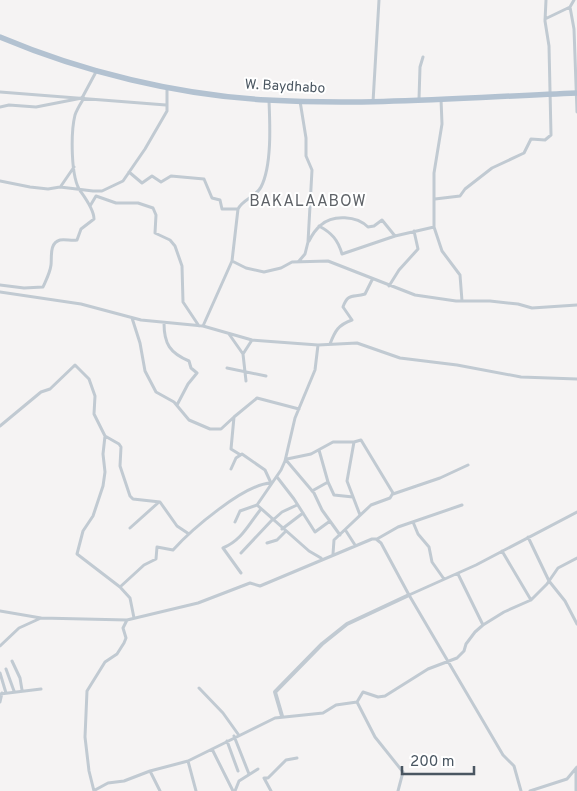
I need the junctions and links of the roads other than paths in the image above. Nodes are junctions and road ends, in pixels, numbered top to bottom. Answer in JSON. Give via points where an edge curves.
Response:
{"nodes":[{"id":1,"x":379,"y":0,"type":"edge"},
{"id":2,"x":546,"y":0,"type":"edge"},
{"id":3,"x":574,"y":0,"type":"edge"},
{"id":4,"x":570,"y":7,"type":"junction"},
{"id":5,"x":545,"y":19,"type":"junction"},
{"id":6,"x":0,"y":37,"type":"edge"},
{"id":7,"x":423,"y":57,"type":"dead end"},
{"id":8,"x":97,"y":70,"type":"junction"},
{"id":9,"x":167,"y":87,"type":"junction"},
{"id":10,"x":0,"y":92,"type":"edge"},
{"id":11,"x":576,"y":93,"type":"edge"},
{"id":12,"x":551,"y":94,"type":"junction"},
{"id":13,"x":83,"y":98,"type":"junction"},
{"id":14,"x":440,"y":98,"type":"junction"},
{"id":15,"x":419,"y":99,"type":"junction"},
{"id":16,"x":269,"y":100,"type":"junction"},
{"id":17,"x":300,"y":101,"type":"junction"},
{"id":18,"x":373,"y":102,"type":"junction"},
{"id":19,"x":166,"y":105,"type":"junction"},
{"id":20,"x":0,"y":107,"type":"edge"},
{"id":21,"x":577,"y":112,"type":"edge"},
{"id":22,"x":74,"y":166,"type":"junction"},
{"id":23,"x":129,"y":172,"type":"junction"},
{"id":24,"x":0,"y":181,"type":"edge"},
{"id":25,"x":60,"y":187,"type":"junction"},
{"id":26,"x":80,"y":191,"type":"junction"},
{"id":27,"x":102,"y":191,"type":"junction"},
{"id":28,"x":96,"y":196,"type":"junction"},
{"id":29,"x":435,"y":199,"type":"junction"},
{"id":30,"x":90,"y":208,"type":"junction"},
{"id":31,"x":238,"y":209,"type":"junction"},
{"id":32,"x":319,"y":226,"type":"junction"},
{"id":33,"x":434,"y":227,"type":"junction"},
{"id":34,"x":414,"y":231,"type":"junction"},
{"id":35,"x":395,"y":236,"type":"junction"},
{"id":36,"x":308,"y":242,"type":"junction"},
{"id":37,"x":232,"y":261,"type":"junction"},
{"id":38,"x":299,"y":262,"type":"junction"},
{"id":39,"x":372,"y":280,"type":"junction"},
{"id":40,"x":0,"y":285,"type":"edge"},
{"id":41,"x":389,"y":286,"type":"junction"},
{"id":42,"x":0,"y":292,"type":"edge"},
{"id":43,"x":462,"y":301,"type":"junction"},
{"id":44,"x":577,"y":305,"type":"edge"},
{"id":45,"x":132,"y":318,"type":"junction"},
{"id":46,"x":164,"y":323,"type":"junction"},
{"id":47,"x":201,"y":326,"type":"junction"},
{"id":48,"x":228,"y":334,"type":"junction"},
{"id":49,"x":252,"y":340,"type":"junction"},
{"id":50,"x":330,"y":344,"type":"junction"},
{"id":51,"x":318,"y":345,"type":"junction"},
{"id":52,"x":243,"y":354,"type":"junction"},
{"id":53,"x":227,"y":368,"type":"dead end"},
{"id":54,"x":245,"y":371,"type":"junction"},
{"id":55,"x":266,"y":376,"type":"dead end"},
{"id":56,"x":577,"y":380,"type":"edge"},
{"id":57,"x":246,"y":381,"type":"dead end"},
{"id":58,"x":178,"y":405,"type":"junction"},
{"id":59,"x":299,"y":409,"type":"junction"},
{"id":60,"x":234,"y":417,"type":"junction"},
{"id":61,"x":0,"y":426,"type":"edge"},
{"id":62,"x":105,"y":436,"type":"junction"},
{"id":63,"x":354,"y":442,"type":"junction"},
{"id":64,"x":319,"y":450,"type":"junction"},
{"id":65,"x":239,"y":454,"type":"junction"},
{"id":66,"x":286,"y":460,"type":"junction"},
{"id":67,"x":468,"y":465,"type":"dead end"},
{"id":68,"x":231,"y":469,"type":"dead end"},
{"id":69,"x":277,"y":475,"type":"junction"},
{"id":70,"x":328,"y":482,"type":"junction"},
{"id":71,"x":271,"y":483,"type":"junction"},
{"id":72,"x":312,"y":491,"type":"junction"},
{"id":73,"x":393,"y":494,"type":"junction"},
{"id":74,"x":353,"y":497,"type":"junction"},
{"id":75,"x":160,"y":501,"type":"junction"},
{"id":76,"x":462,"y":504,"type":"dead end"},
{"id":77,"x":257,"y":505,"type":"junction"},
{"id":78,"x":297,"y":505,"type":"junction"},
{"id":79,"x":261,"y":509,"type":"junction"},
{"id":80,"x":577,"y":512,"type":"edge"},
{"id":81,"x":303,"y":513,"type":"junction"},
{"id":82,"x":360,"y":515,"type":"junction"},
{"id":83,"x":272,"y":520,"type":"junction"},
{"id":84,"x":330,"y":521,"type":"junction"},
{"id":85,"x":235,"y":522,"type":"dead end"},
{"id":86,"x":413,"y":522,"type":"junction"},
{"id":87,"x":130,"y":528,"type":"dead end"},
{"id":88,"x":284,"y":530,"type":"junction"},
{"id":89,"x":346,"y":531,"type":"junction"},
{"id":90,"x":188,"y":534,"type":"junction"},
{"id":91,"x":340,"y":535,"type":"junction"},
{"id":92,"x":528,"y":537,"type":"junction"},
{"id":93,"x":377,"y":539,"type":"junction"},
{"id":94,"x":267,"y":543,"type":"dead end"},
{"id":95,"x":355,"y":545,"type":"junction"},
{"id":96,"x":502,"y":551,"type":"junction"},
{"id":97,"x":240,"y":553,"type":"dead end"},
{"id":98,"x":333,"y":554,"type":"junction"},
{"id":99,"x":322,"y":558,"type":"junction"},
{"id":100,"x":577,"y":558,"type":"edge"},
{"id":101,"x":241,"y":573,"type":"dead end"},
{"id":102,"x":457,"y":574,"type":"junction"},
{"id":103,"x":444,"y":579,"type":"junction"},
{"id":104,"x":549,"y":580,"type":"junction"},
{"id":105,"x":120,"y":587,"type":"junction"},
{"id":106,"x":409,"y":595,"type":"junction"},
{"id":107,"x":532,"y":600,"type":"junction"},
{"id":108,"x":0,"y":611,"type":"edge"},
{"id":109,"x":41,"y":618,"type":"junction"},
{"id":110,"x":134,"y":618,"type":"junction"},
{"id":111,"x":127,"y":620,"type":"junction"},
{"id":112,"x":577,"y":624,"type":"edge"},
{"id":113,"x":483,"y":625,"type":"junction"},
{"id":114,"x":0,"y":646,"type":"edge"},
{"id":115,"x":12,"y":661,"type":"dead end"},
{"id":116,"x":448,"y":662,"type":"junction"},
{"id":117,"x":6,"y":668,"type":"dead end"},
{"id":118,"x":0,"y":673,"type":"edge"},
{"id":119,"x":199,"y":688,"type":"dead end"},
{"id":120,"x":41,"y":689,"type":"dead end"},
{"id":121,"x":22,"y":690,"type":"junction"},
{"id":122,"x":14,"y":691,"type":"junction"},
{"id":123,"x":3,"y":693,"type":"edge"},
{"id":124,"x":0,"y":702,"type":"edge"},
{"id":125,"x":357,"y":702,"type":"junction"},
{"id":126,"x":282,"y":716,"type":"junction"},
{"id":127,"x":236,"y":735,"type":"junction"},
{"id":128,"x":227,"y":741,"type":"junction"},
{"id":129,"x":212,"y":749,"type":"junction"},
{"id":130,"x":297,"y":758,"type":"dead end"},
{"id":131,"x":188,"y":761,"type":"junction"},
{"id":132,"x":576,"y":768,"type":"edge"},
{"id":133,"x":258,"y":769,"type":"dead end"},
{"id":134,"x":238,"y":770,"type":"dead end"},
{"id":135,"x":150,"y":771,"type":"junction"},
{"id":136,"x":249,"y":774,"type":"junction"},
{"id":137,"x":94,"y":790,"type":"edge"},
{"id":138,"x":160,"y":791,"type":"edge"},
{"id":139,"x":196,"y":791,"type":"edge"},
{"id":140,"x":234,"y":791,"type":"edge"},
{"id":141,"x":271,"y":791,"type":"edge"},
{"id":142,"x":398,"y":791,"type":"edge"},
{"id":143,"x":521,"y":791,"type":"edge"},
{"id":144,"x":530,"y":791,"type":"edge"},
{"id":145,"x":576,"y":791,"type":"edge"}],
"edges":[{"from":1,"to":18,"type":"street"},
{"from":2,"to":5,"type":"street"},
{"from":3,"to":4,"type":"street"},
{"from":4,"to":5,"type":"street"},
{"from":4,"to":11,"type":"street"},
{"from":5,"to":12,"type":"street"},
{"from":6,"to":8,"type":"main road","name":"W. Baydhabo"},
{"from":7,"to":15,"type":"street"},
{"from":8,"to":9,"type":"main road","name":"W. Baydhabo"},
{"from":8,"to":13,"type":"street"},
{"from":9,"to":16,"type":"main road","name":"W. Baydhabo"},
{"from":9,"to":19,"type":"street"},
{"from":10,"to":13,"type":"street"},
{"from":11,"to":12,"type":"main road","name":"W. Baydhabo"},
{"from":11,"to":21,"type":"street"},
{"from":12,"to":14,"type":"main road","name":"W. Baydhabo"},
{"from":12,"to":29,"type":"street","via":[[551,135],[545,140],[531,140],[524,153],[492,168],[464,189],[460,196]]},
{"from":13,"to":19,"type":"street"},
{"from":13,"to":20,"type":"street","via":[[36,107]]},
{"from":13,"to":22,"type":"street","via":[[73,124]]},
{"from":14,"to":15,"type":"main road","name":"W. Baydhabo"},
{"from":14,"to":29,"type":"street","via":[[442,124],[434,173]]},
{"from":15,"to":18,"type":"main road","name":"W. Baydhabo"},
{"from":16,"to":17,"type":"main road","name":"W. Baydhabo"},
{"from":16,"to":31,"type":"street","via":[[270,137],[264,180],[260,189]]},
{"from":17,"to":18,"type":"main road","name":"W. Baydhabo"},
{"from":17,"to":36,"type":"street","via":[[306,156],[312,170]]},
{"from":19,"to":23,"type":"street","via":[[167,111],[158,129]]},
{"from":22,"to":25,"type":"street"},
{"from":22,"to":26,"type":"street"},
{"from":23,"to":27,"type":"street","via":[[123,181]]},
{"from":23,"to":31,"type":"street","via":[[142,183],[152,176],[161,182],[171,176],[204,179],[212,198],[220,200],[222,209]]},
{"from":24,"to":25,"type":"street","via":[[48,189]]},
{"from":25,"to":26,"type":"street"},
{"from":26,"to":27,"type":"street"},
{"from":26,"to":30,"type":"street"},
{"from":27,"to":28,"type":"street"},
{"from":28,"to":30,"type":"street"},
{"from":28,"to":47,"type":"street","via":[[116,203],[138,203],[153,208],[155,233],[170,240],[182,266],[183,302]]},
{"from":29,"to":33,"type":"street"},
{"from":30,"to":40,"type":"street","via":[[94,219],[82,229],[77,240],[60,240],[55,244],[50,255],[48,278],[42,287]]},
{"from":31,"to":37,"type":"street"},
{"from":32,"to":35,"type":"street","via":[[331,219],[342,218],[360,221],[368,228],[382,220]]},
{"from":32,"to":35,"type":"street","via":[[331,232],[342,254]]},
{"from":32,"to":36,"type":"street"},
{"from":33,"to":34,"type":"street"},
{"from":33,"to":43,"type":"street","via":[[442,251],[460,275]]},
{"from":34,"to":35,"type":"street"},
{"from":34,"to":41,"type":"street","via":[[418,248]]},
{"from":36,"to":38,"type":"street"},
{"from":37,"to":38,"type":"street","via":[[264,272]]},
{"from":37,"to":47,"type":"street"},
{"from":38,"to":39,"type":"street","via":[[328,261]]},
{"from":39,"to":41,"type":"street"},
{"from":39,"to":50,"type":"street","via":[[365,294],[346,298],[343,307],[352,320],[335,330]]},
{"from":41,"to":43,"type":"street","via":[[415,295]]},
{"from":42,"to":45,"type":"street","via":[[81,304]]},
{"from":43,"to":44,"type":"street","via":[[490,301],[532,308]]},
{"from":45,"to":46,"type":"street"},
{"from":45,"to":58,"type":"street","via":[[151,385],[159,395]]},
{"from":46,"to":47,"type":"street"},
{"from":46,"to":58,"type":"street","via":[[164,336],[170,350],[189,361],[197,373]]},
{"from":47,"to":48,"type":"street"},
{"from":48,"to":49,"type":"street"},
{"from":48,"to":52,"type":"street"},
{"from":49,"to":51,"type":"street"},
{"from":49,"to":52,"type":"street"},
{"from":50,"to":51,"type":"street"},
{"from":50,"to":56,"type":"street","via":[[357,342],[400,358],[521,377]]},
{"from":51,"to":59,"type":"street","via":[[314,370]]},
{"from":52,"to":54,"type":"street"},
{"from":53,"to":54,"type":"street"},
{"from":54,"to":55,"type":"street"},
{"from":54,"to":57,"type":"street"},
{"from":58,"to":60,"type":"street","via":[[189,420],[210,428],[221,429]]},
{"from":59,"to":60,"type":"street","via":[[258,398]]},
{"from":59,"to":66,"type":"street"},
{"from":60,"to":65,"type":"street","via":[[231,449]]},
{"from":61,"to":62,"type":"street","via":[[76,365],[89,379],[95,396],[94,414]]},
{"from":62,"to":75,"type":"street","via":[[120,444],[120,466],[131,498]]},
{"from":62,"to":105,"type":"street","via":[[103,486],[93,516],[83,531],[77,554]]},
{"from":63,"to":64,"type":"street","via":[[332,442]]},
{"from":63,"to":73,"type":"street","via":[[361,440]]},
{"from":63,"to":74,"type":"street","via":[[347,481]]},
{"from":64,"to":66,"type":"street"},
{"from":64,"to":70,"type":"street"},
{"from":65,"to":68,"type":"street"},
{"from":65,"to":71,"type":"street","via":[[265,470]]},
{"from":66,"to":69,"type":"street"},
{"from":66,"to":72,"type":"street"},
{"from":67,"to":73,"type":"street"},
{"from":69,"to":71,"type":"street"},
{"from":69,"to":78,"type":"street"},
{"from":70,"to":72,"type":"street"},
{"from":70,"to":74,"type":"street","via":[[334,496]]},
{"from":71,"to":77,"type":"street"},
{"from":71,"to":90,"type":"street","via":[[237,496]]},
{"from":72,"to":84,"type":"street"},
{"from":73,"to":82,"type":"street","via":[[371,505]]},
{"from":74,"to":82,"type":"street"},
{"from":75,"to":87,"type":"street"},
{"from":75,"to":90,"type":"street","via":[[177,526]]},
{"from":76,"to":86,"type":"street"},
{"from":77,"to":79,"type":"street"},
{"from":77,"to":85,"type":"street","via":[[240,511]]},
{"from":78,"to":81,"type":"street"},
{"from":78,"to":83,"type":"street"},
{"from":79,"to":83,"type":"street"},
{"from":79,"to":101,"type":"street","via":[[243,535],[223,548]]},
{"from":80,"to":92,"type":"street"},
{"from":81,"to":84,"type":"street","via":[[315,532]]},
{"from":81,"to":88,"type":"street"},
{"from":82,"to":89,"type":"street"},
{"from":83,"to":88,"type":"street"},
{"from":83,"to":97,"type":"street"},
{"from":84,"to":91,"type":"street"},
{"from":86,"to":93,"type":"street","via":[[390,530]]},
{"from":86,"to":103,"type":"street"},
{"from":88,"to":94,"type":"street","via":[[277,540]]},
{"from":88,"to":99,"type":"street"},
{"from":89,"to":91,"type":"street"},
{"from":89,"to":95,"type":"street"},
{"from":90,"to":105,"type":"street","via":[[173,550],[157,547],[155,560],[144,565]]},
{"from":91,"to":98,"type":"street","via":[[332,541]]},
{"from":92,"to":96,"type":"street"},
{"from":92,"to":104,"type":"street"},
{"from":93,"to":95,"type":"street"},
{"from":93,"to":106,"type":"street"},
{"from":95,"to":98,"type":"street"},
{"from":96,"to":102,"type":"street"},
{"from":96,"to":107,"type":"street"},
{"from":98,"to":99,"type":"street"},
{"from":99,"to":110,"type":"street","via":[[260,586],[250,583],[198,603]]},
{"from":100,"to":104,"type":"street","via":[[558,568]]},
{"from":102,"to":103,"type":"street"},
{"from":102,"to":113,"type":"street"},
{"from":103,"to":106,"type":"street"},
{"from":104,"to":107,"type":"street"},
{"from":104,"to":112,"type":"street"},
{"from":105,"to":110,"type":"street","via":[[130,598]]},
{"from":106,"to":116,"type":"street"},
{"from":106,"to":126,"type":"street","via":[[347,624],[322,644],[275,692]]},
{"from":107,"to":113,"type":"street"},
{"from":108,"to":109,"type":"street"},
{"from":109,"to":111,"type":"street"},
{"from":109,"to":114,"type":"street","via":[[19,628]]},
{"from":110,"to":111,"type":"street"},
{"from":111,"to":137,"type":"street","via":[[123,628],[124,643],[117,654],[105,662],[87,691],[85,737]]},
{"from":113,"to":116,"type":"street","via":[[466,644],[464,651]]},
{"from":115,"to":121,"type":"street"},
{"from":116,"to":125,"type":"street","via":[[428,669],[385,696],[363,692]]},
{"from":116,"to":143,"type":"street","via":[[503,755],[514,766]]},
{"from":117,"to":122,"type":"street"},
{"from":118,"to":123,"type":"street"},
{"from":119,"to":127,"type":"street","via":[[223,713]]},
{"from":120,"to":121,"type":"street"},
{"from":121,"to":122,"type":"street"},
{"from":122,"to":123,"type":"street"},
{"from":123,"to":124,"type":"street"},
{"from":125,"to":126,"type":"street","via":[[336,705],[323,713]]},
{"from":125,"to":142,"type":"street","via":[[375,737],[403,772]]},
{"from":126,"to":127,"type":"street"},
{"from":127,"to":128,"type":"street"},
{"from":127,"to":136,"type":"street"},
{"from":128,"to":129,"type":"street"},
{"from":128,"to":134,"type":"street"},
{"from":129,"to":131,"type":"street"},
{"from":129,"to":140,"type":"street"},
{"from":130,"to":141,"type":"street","via":[[286,760],[268,778],[264,778]]},
{"from":131,"to":135,"type":"street"},
{"from":131,"to":139,"type":"street"},
{"from":132,"to":144,"type":"street","via":[[567,779]]},
{"from":132,"to":145,"type":"street"},
{"from":133,"to":136,"type":"street"},
{"from":135,"to":137,"type":"street"},
{"from":135,"to":138,"type":"street"},
{"from":136,"to":140,"type":"street","via":[[239,781]]}]}
